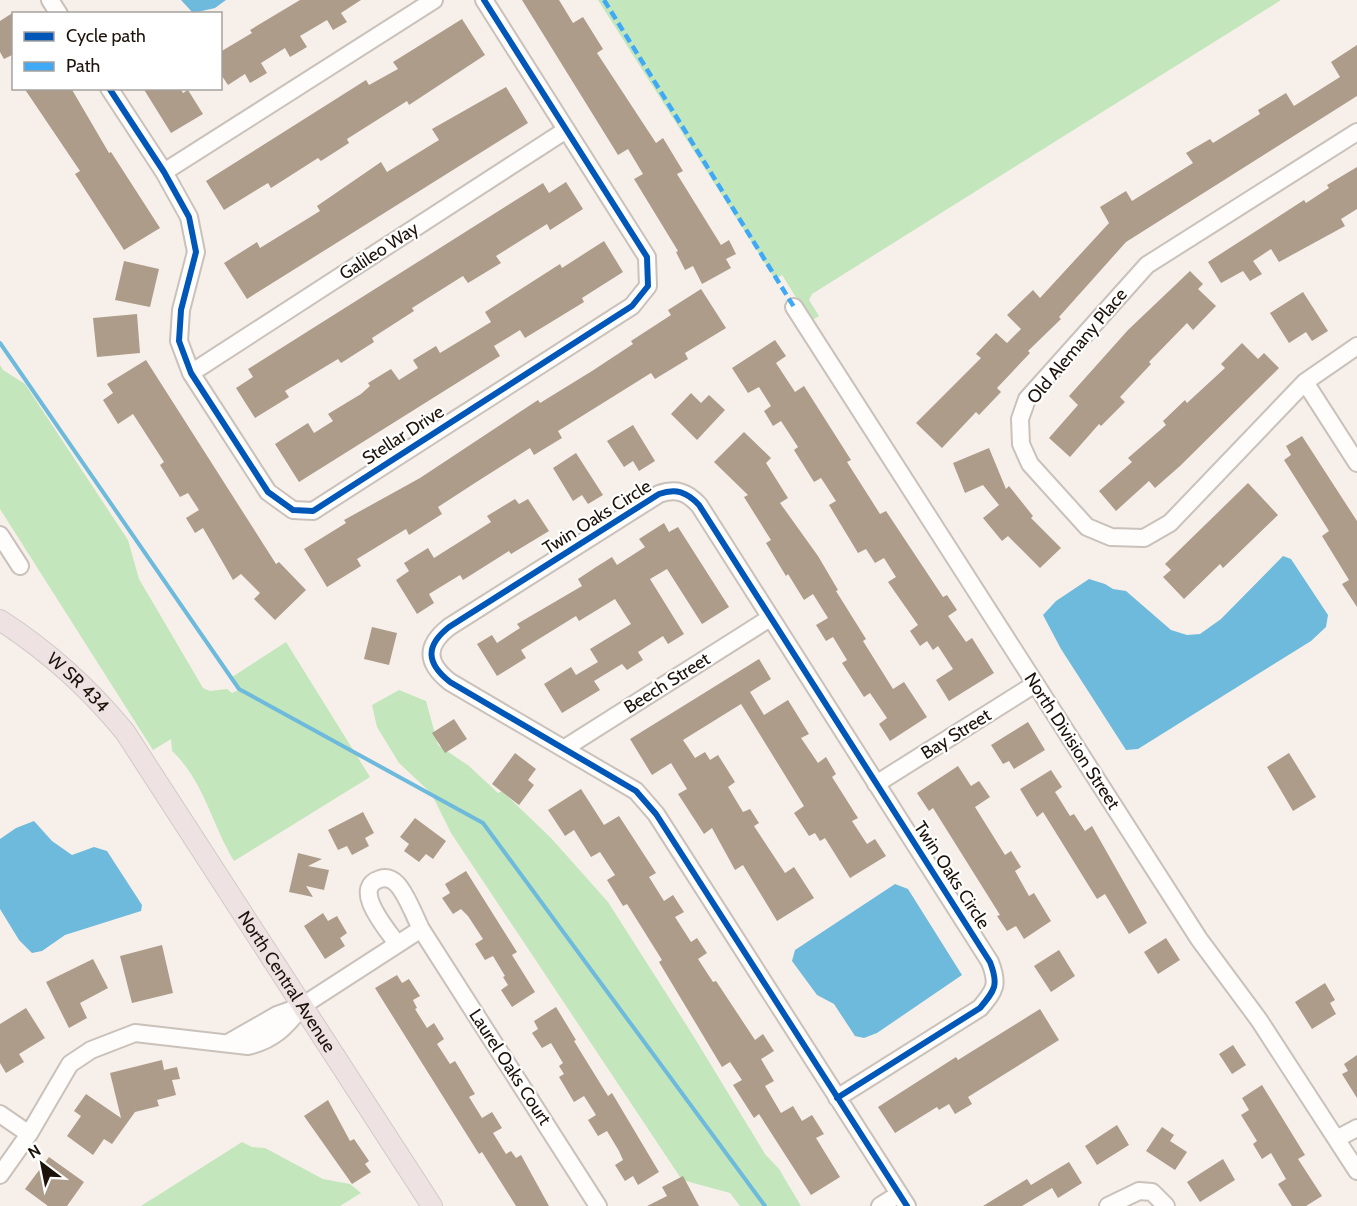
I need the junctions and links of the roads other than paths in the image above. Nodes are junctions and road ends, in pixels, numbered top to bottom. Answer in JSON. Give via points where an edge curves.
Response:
{"nodes":[{"id":1,"x":434,"y":0,"type":"edge"},
{"id":2,"x":484,"y":0,"type":"edge"},
{"id":3,"x":110,"y":90,"type":"edge"},
{"id":4,"x":566,"y":130,"type":"junction"},
{"id":5,"x":1357,"y":132,"type":"edge"},
{"id":6,"x":164,"y":172,"type":"junction"},
{"id":7,"x":794,"y":307,"type":"dead end"},
{"id":8,"x":1357,"y":346,"type":"edge"},
{"id":9,"x":191,"y":373,"type":"junction"},
{"id":10,"x":1305,"y":382,"type":"junction"},
{"id":11,"x":1357,"y":463,"type":"edge"},
{"id":12,"x":0,"y":535,"type":"edge"},
{"id":13,"x":20,"y":566,"type":"dead end"},
{"id":14,"x":770,"y":618,"type":"junction"},
{"id":15,"x":0,"y":620,"type":"edge"},
{"id":16,"x":1035,"y":684,"type":"junction"},
{"id":17,"x":565,"y":748,"type":"junction"},
{"id":18,"x":143,"y":758,"type":"joint"},
{"id":19,"x":876,"y":784,"type":"junction"},
{"id":20,"x":421,"y":929,"type":"junction"},
{"id":21,"x":397,"y":944,"type":"junction"},
{"id":22,"x":302,"y":1006,"type":"junction"},
{"id":23,"x":837,"y":1098,"type":"junction"},
{"id":24,"x":0,"y":1114,"type":"edge"},
{"id":25,"x":1357,"y":1128,"type":"edge"},
{"id":26,"x":29,"y":1134,"type":"junction"},
{"id":27,"x":1338,"y":1138,"type":"junction"},
{"id":28,"x":1357,"y":1170,"type":"edge"},
{"id":29,"x":0,"y":1175,"type":"edge"},
{"id":30,"x":903,"y":1200,"type":"edge"},
{"id":31,"x":432,"y":1206,"type":"edge"},
{"id":32,"x":598,"y":1206,"type":"edge"},
{"id":33,"x":879,"y":1206,"type":"edge"},
{"id":34,"x":1108,"y":1206,"type":"edge"},
{"id":35,"x":1166,"y":1206,"type":"edge"}],
"edges":[{"from":1,"to":6,"type":"street"},
{"from":2,"to":4,"type":"street","name":"Stellar Drive"},
{"from":3,"to":6,"type":"street","name":"Stellar Drive"},
{"from":4,"to":9,"type":"street","name":"Galileo Way"},
{"from":4,"to":9,"type":"street","name":"Stellar Drive","via":[[647,258],[648,286],[632,306],[313,511],[293,510],[268,492]]},
{"from":5,"to":10,"type":"street","name":"Old Alemany Place","via":[[1147,265],[1027,399],[1020,419],[1021,444],[1030,464],[1088,527],[1111,537],[1144,538],[1170,524]]},
{"from":6,"to":9,"type":"street","name":"Stellar Drive","via":[[189,217],[196,252],[181,310],[179,341]]},
{"from":7,"to":16,"type":"street","name":"North Division Street"},
{"from":8,"to":10,"type":"street","name":"Old Alemany Place"},
{"from":10,"to":11,"type":"street"},
{"from":12,"to":13,"type":"street"},
{"from":14,"to":17,"type":"street","name":"Beech Street"},
{"from":14,"to":17,"type":"street","name":"Twin Oaks Circle","via":[[699,505],[680,491],[669,491],[438,635],[430,654],[441,674]]},
{"from":14,"to":19,"type":"street","name":"Twin Oaks Circle"},
{"from":15,"to":18,"type":"main road","name":"W SR 434","via":[[50,654],[79,681],[105,707]]},
{"from":16,"to":19,"type":"street","name":"Bay Street"},
{"from":16,"to":27,"type":"street","name":"North Division Street","via":[[1199,939]]},
{"from":17,"to":23,"type":"street","name":"Twin Oaks Circle","via":[[636,791],[651,808]]},
{"from":18,"to":22,"type":"main road","name":"North Central Avenue"},
{"from":19,"to":23,"type":"street","name":"Twin Oaks Circle","via":[[996,977],[994,991],[980,1008]]},
{"from":20,"to":21,"type":"street"},
{"from":20,"to":21,"type":"street","name":"Laurel Oaks Court","via":[[397,884],[380,878],[371,884],[370,903]]},
{"from":20,"to":32,"type":"street","name":"Laurel Oaks Court"},
{"from":21,"to":22,"type":"street"},
{"from":22,"to":26,"type":"street","via":[[277,1015],[228,1043],[135,1033],[110,1041],[70,1064]]},
{"from":22,"to":31,"type":"main road","name":"North Central Avenue"},
{"from":23,"to":30,"type":"street","name":"Twin Oaks Circle"},
{"from":24,"to":26,"type":"street"},
{"from":25,"to":27,"type":"street"},
{"from":26,"to":29,"type":"street"},
{"from":27,"to":28,"type":"street","name":"North Division Street"},
{"from":30,"to":33,"type":"street"},
{"from":34,"to":35,"type":"street","via":[[1139,1191],[1152,1192]]}]}
